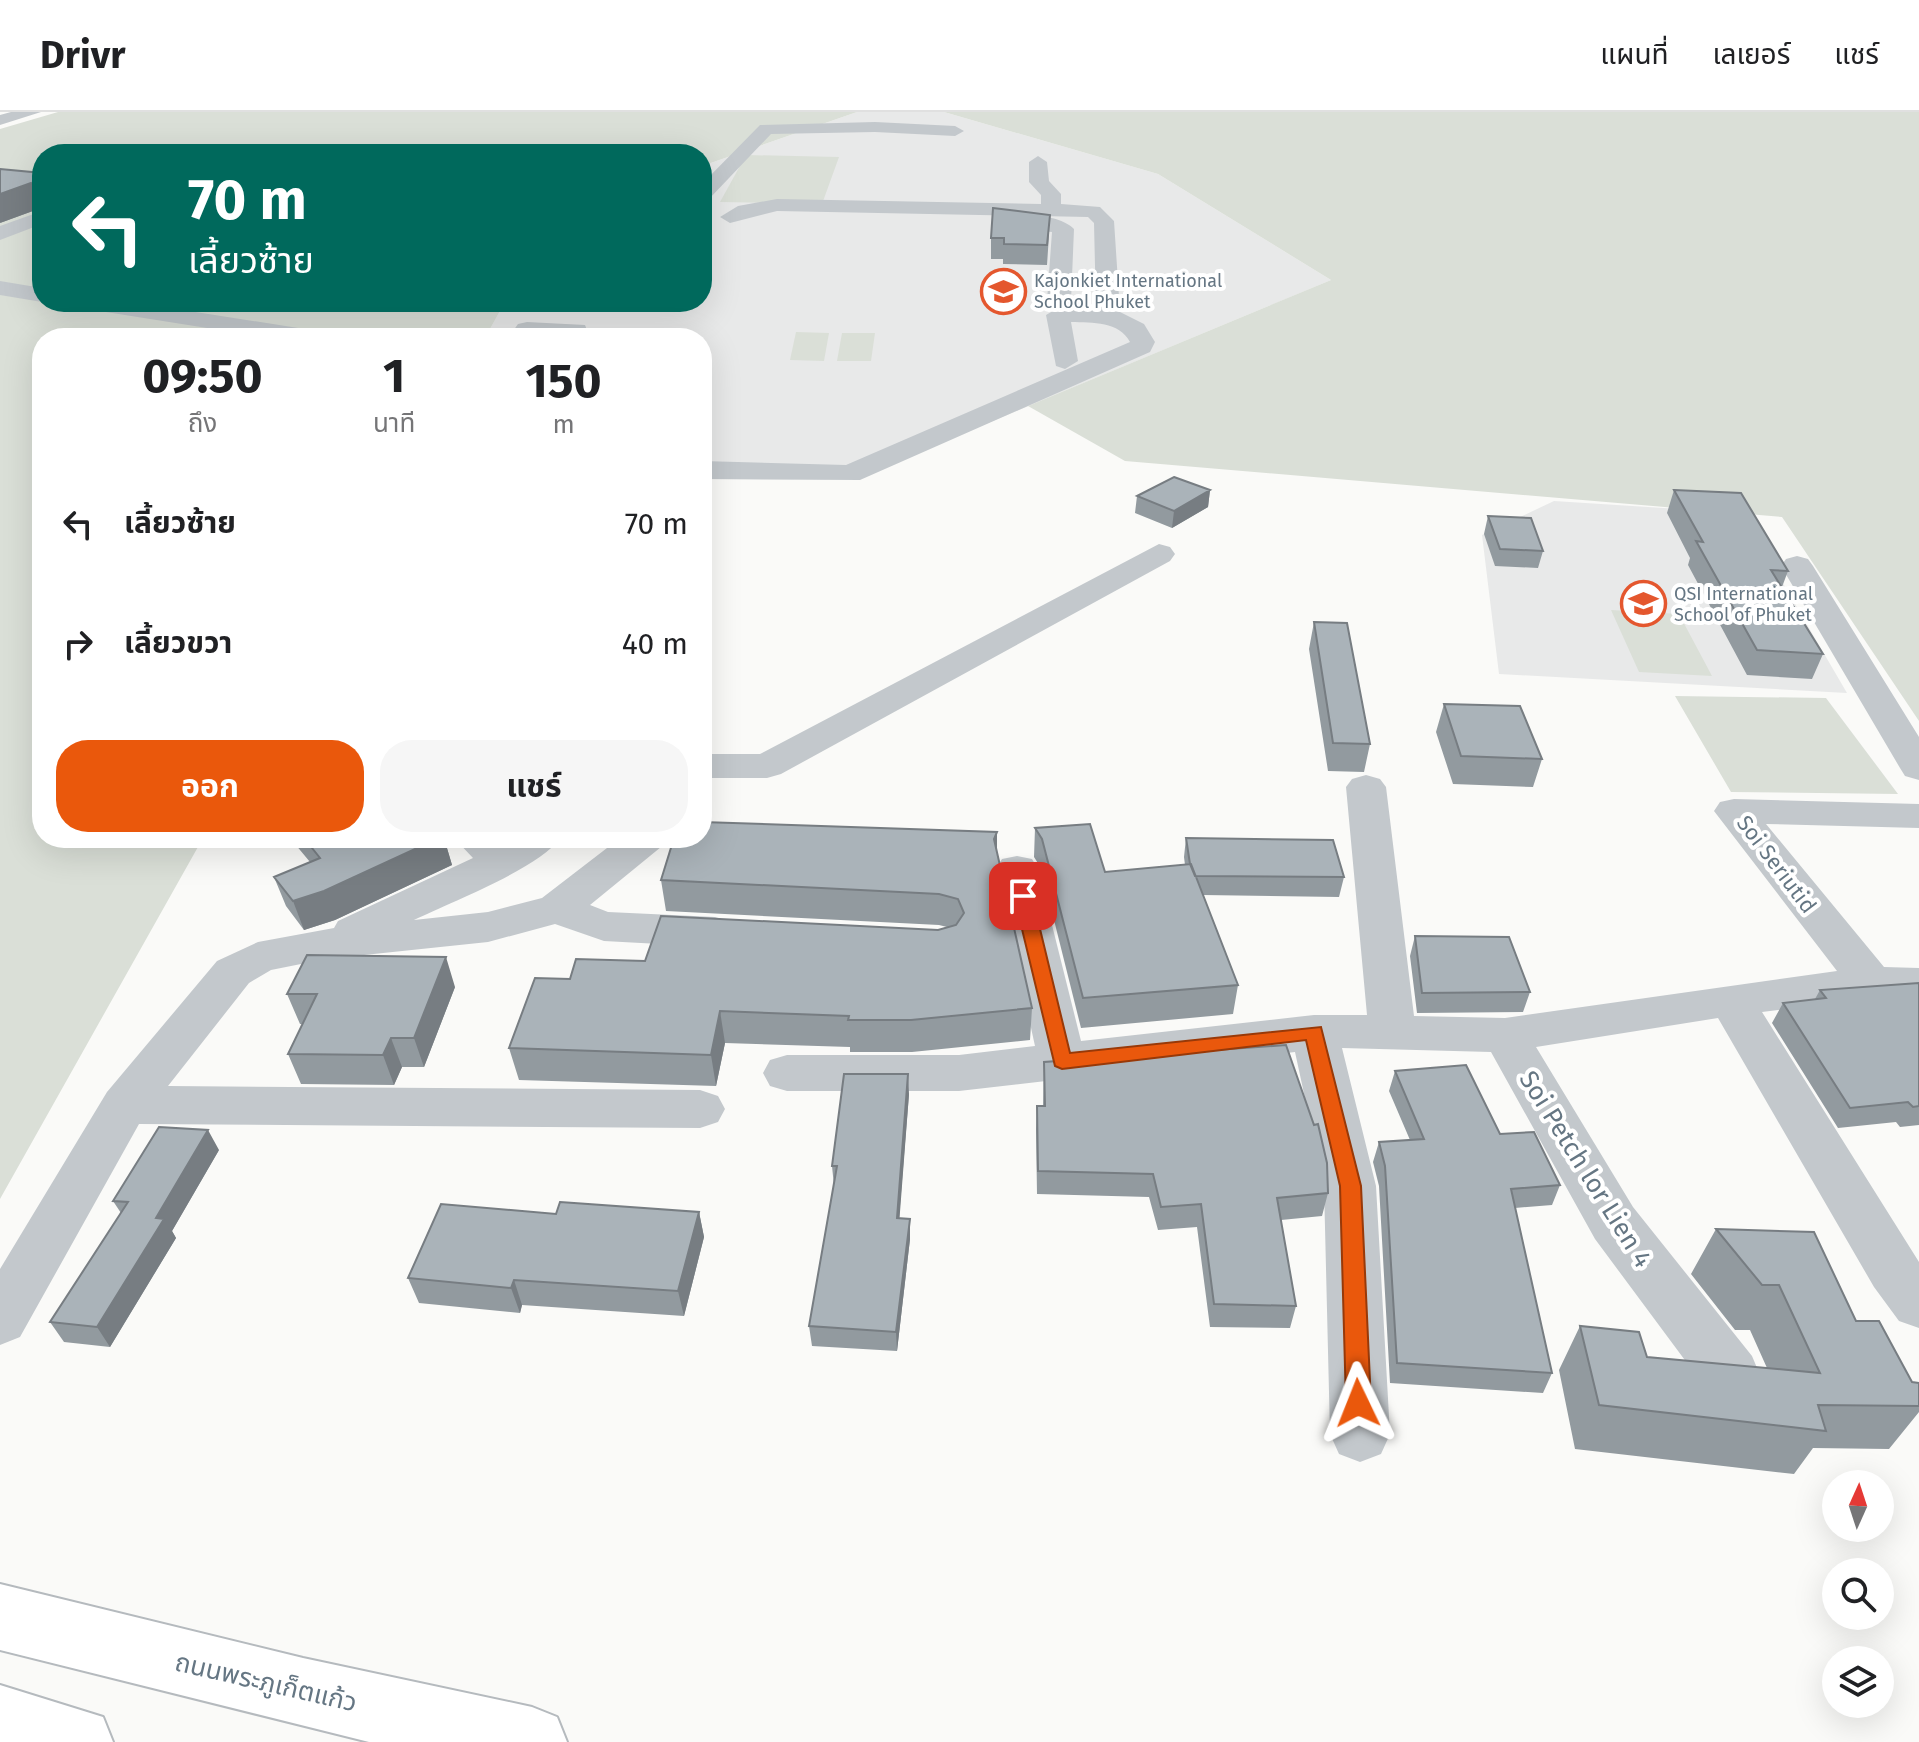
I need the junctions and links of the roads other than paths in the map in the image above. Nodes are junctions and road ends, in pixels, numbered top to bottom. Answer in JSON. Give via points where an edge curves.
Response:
{"nodes":[{"id":1,"x":32,"y":112,"type":"edge"},
{"id":2,"x":0,"y":120,"type":"edge"},
{"id":3,"x":955,"y":131,"type":"dead end"},
{"id":4,"x":1038,"y":162,"type":"dead end"},
{"id":5,"x":712,"y":185,"type":"edge"},
{"id":6,"x":1051,"y":210,"type":"junction"},
{"id":7,"x":712,"y":217,"type":"edge"},
{"id":8,"x":730,"y":217,"type":"junction"},
{"id":9,"x":32,"y":221,"type":"edge"},
{"id":10,"x":0,"y":234,"type":"edge"},
{"id":11,"x":0,"y":288,"type":"edge"},
{"id":12,"x":32,"y":293,"type":"edge"},
{"id":13,"x":1059,"y":301,"type":"dead end"},
{"id":14,"x":151,"y":312,"type":"edge"},
{"id":15,"x":1108,"y":316,"type":"junction"},
{"id":16,"x":253,"y":328,"type":"edge"},
{"id":17,"x":1065,"y":361,"type":"dead end"},
{"id":18,"x":712,"y":470,"type":"edge"},
{"id":19,"x":1159,"y":554,"type":"dead end"},
{"id":20,"x":1797,"y":566,"type":"dead end"},
{"id":21,"x":712,"y":766,"type":"edge"},
{"id":22,"x":1919,"y":768,"type":"edge"},
{"id":23,"x":1366,"y":787,"type":"dead end"},
{"id":24,"x":1919,"y":816,"type":"edge"},
{"id":25,"x":633,"y":848,"type":"edge"},
{"id":26,"x":489,"y":849,"type":"edge"},
{"id":27,"x":1000,"y":855,"type":"edge"},
{"id":28,"x":557,"y":909,"type":"junction"},
{"id":29,"x":756,"y":934,"type":"edge"},
{"id":30,"x":326,"y":944,"type":"junction"},
{"id":31,"x":1871,"y":983,"type":"junction"},
{"id":32,"x":1919,"y":984,"type":"edge"},
{"id":33,"x":1730,"y":1000,"type":"junction"},
{"id":34,"x":1314,"y":1032,"type":"junction"},
{"id":35,"x":1392,"y":1033,"type":"junction"},
{"id":36,"x":1505,"y":1035,"type":"junction"},
{"id":37,"x":1062,"y":1061,"type":"junction"},
{"id":38,"x":787,"y":1073,"type":"dead end"},
{"id":39,"x":125,"y":1105,"type":"junction"},
{"id":40,"x":700,"y":1109,"type":"dead end"},
{"id":41,"x":1919,"y":1304,"type":"edge"},
{"id":42,"x":0,"y":1320,"type":"edge"},
{"id":43,"x":1731,"y":1375,"type":"edge"},
{"id":44,"x":1360,"y":1434,"type":"dead end"},
{"id":45,"x":0,"y":1617,"type":"edge"},
{"id":46,"x":0,"y":1720,"type":"edge"},
{"id":47,"x":78,"y":1742,"type":"edge"},
{"id":48,"x":532,"y":1742,"type":"edge"}],
"edges":[{"from":1,"to":2,"type":"street"},
{"from":3,"to":5,"type":"street","via":[[766,129]]},
{"from":4,"to":6,"type":"street","via":[[1039,182],[1051,194]]},
{"from":6,"to":8,"type":"street","via":[[777,205]]},
{"from":6,"to":15,"type":"street","via":[[1102,216]]},
{"from":7,"to":8,"type":"street"},
{"from":8,"to":13,"type":"street","via":[[1054,225],[1063,229]]},
{"from":9,"to":10,"type":"street"},
{"from":11,"to":12,"type":"street"},
{"from":14,"to":16,"type":"street"},
{"from":15,"to":17,"type":"street","via":[[1058,315]]},
{"from":15,"to":18,"type":"street","via":[[1135,329],[1141,347],[850,474]]},
{"from":19,"to":21,"type":"street","via":[[767,766]]},
{"from":20,"to":22,"type":"street"},
{"from":23,"to":35,"type":"street"},
{"from":24,"to":31,"type":"street","name":"Soi Seriutid","via":[[1734,811]]},
{"from":25,"to":28,"type":"street"},
{"from":26,"to":30,"type":"street"},
{"from":27,"to":37,"type":"street"},
{"from":28,"to":29,"type":"street","via":[[604,926]]},
{"from":28,"to":30,"type":"street","via":[[488,927]]},
{"from":30,"to":39,"type":"street","via":[[258,957],[233,972]]},
{"from":31,"to":32,"type":"street"},
{"from":31,"to":33,"type":"street"},
{"from":33,"to":36,"type":"street"},
{"from":33,"to":41,"type":"street"},
{"from":34,"to":35,"type":"street"},
{"from":34,"to":37,"type":"street"},
{"from":34,"to":44,"type":"street","via":[[1350,1186]]},
{"from":35,"to":36,"type":"street"},
{"from":36,"to":43,"type":"street","name":"Soi Petch lor Lien 4","via":[[1614,1223]]},
{"from":37,"to":38,"type":"street","via":[[959,1073]]},
{"from":39,"to":40,"type":"street"},
{"from":39,"to":42,"type":"street"},
{"from":45,"to":48,"type":"main road","name":"ถนนพระภูเก็ตแก้ว","via":[[303,1693]]},
{"from":46,"to":47,"type":"main road"}]}
